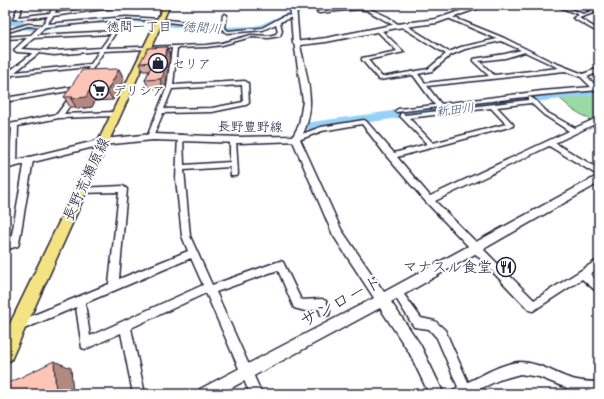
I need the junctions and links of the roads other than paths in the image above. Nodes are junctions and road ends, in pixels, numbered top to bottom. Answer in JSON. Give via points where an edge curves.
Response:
{"nodes":[{"id":1,"x":21,"y":5,"type":"edge"},
{"id":2,"x":56,"y":5,"type":"edge"},
{"id":3,"x":140,"y":5,"type":"edge"},
{"id":4,"x":149,"y":5,"type":"edge"},
{"id":5,"x":167,"y":5,"type":"edge"},
{"id":6,"x":318,"y":5,"type":"edge"},
{"id":7,"x":357,"y":5,"type":"edge"},
{"id":8,"x":372,"y":5,"type":"edge"},
{"id":9,"x":484,"y":5,"type":"edge"},
{"id":10,"x":557,"y":5,"type":"edge"},
{"id":11,"x":579,"y":5,"type":"edge"},
{"id":12,"x":112,"y":6,"type":"edge"},
{"id":13,"x":123,"y":6,"type":"edge"},
{"id":14,"x":366,"y":8,"type":"junction"},
{"id":15,"x":597,"y":11,"type":"edge"},
{"id":16,"x":293,"y":12,"type":"edge"},
{"id":17,"x":319,"y":12,"type":"dead end"},
{"id":18,"x":52,"y":15,"type":"junction"},
{"id":19,"x":225,"y":15,"type":"dead end"},
{"id":20,"x":584,"y":16,"type":"junction"},
{"id":21,"x":450,"y":17,"type":"junction"},
{"id":22,"x":159,"y":21,"type":"junction"},
{"id":23,"x":278,"y":22,"type":"junction"},
{"id":24,"x":399,"y":25,"type":"junction"},
{"id":25,"x":43,"y":27,"type":"junction"},
{"id":26,"x":597,"y":29,"type":"edge"},
{"id":27,"x":225,"y":30,"type":"junction"},
{"id":28,"x":378,"y":30,"type":"junction"},
{"id":29,"x":5,"y":32,"type":"edge"},
{"id":30,"x":32,"y":36,"type":"junction"},
{"id":31,"x":5,"y":38,"type":"edge"},
{"id":32,"x":502,"y":39,"type":"junction"},
{"id":33,"x":296,"y":43,"type":"junction"},
{"id":34,"x":175,"y":47,"type":"junction"},
{"id":35,"x":146,"y":48,"type":"junction"},
{"id":36,"x":102,"y":50,"type":"junction"},
{"id":37,"x":524,"y":51,"type":"junction"},
{"id":38,"x":38,"y":52,"type":"junction"},
{"id":39,"x":449,"y":54,"type":"junction"},
{"id":40,"x":92,"y":65,"type":"junction"},
{"id":41,"x":565,"y":69,"type":"junction"},
{"id":42,"x":599,"y":70,"type":"edge"},
{"id":43,"x":414,"y":73,"type":"junction"},
{"id":44,"x":9,"y":74,"type":"junction"},
{"id":45,"x":583,"y":76,"type":"junction"},
{"id":46,"x":493,"y":77,"type":"junction"},
{"id":47,"x":5,"y":83,"type":"edge"},
{"id":48,"x":423,"y":85,"type":"junction"},
{"id":49,"x":170,"y":87,"type":"junction"},
{"id":50,"x":78,"y":88,"type":"junction"},
{"id":51,"x":597,"y":88,"type":"edge"},
{"id":52,"x":530,"y":98,"type":"junction"},
{"id":53,"x":5,"y":100,"type":"edge"},
{"id":54,"x":439,"y":106,"type":"junction"},
{"id":55,"x":492,"y":106,"type":"junction"},
{"id":56,"x":160,"y":111,"type":"junction"},
{"id":57,"x":115,"y":114,"type":"junction"},
{"id":58,"x":59,"y":116,"type":"junction"},
{"id":59,"x":404,"y":117,"type":"junction"},
{"id":60,"x":599,"y":120,"type":"edge"},
{"id":61,"x":15,"y":124,"type":"junction"},
{"id":62,"x":5,"y":127,"type":"edge"},
{"id":63,"x":575,"y":130,"type":"junction"},
{"id":64,"x":150,"y":137,"type":"junction"},
{"id":65,"x":180,"y":137,"type":"junction"},
{"id":66,"x":233,"y":139,"type":"junction"},
{"id":67,"x":296,"y":139,"type":"junction"},
{"id":68,"x":103,"y":142,"type":"junction"},
{"id":69,"x":550,"y":143,"type":"junction"},
{"id":70,"x":432,"y":146,"type":"junction"},
{"id":71,"x":391,"y":156,"type":"junction"},
{"id":72,"x":29,"y":160,"type":"junction"},
{"id":73,"x":234,"y":164,"type":"junction"},
{"id":74,"x":9,"y":165,"type":"edge"},
{"id":75,"x":181,"y":168,"type":"junction"},
{"id":76,"x":599,"y":173,"type":"edge"},
{"id":77,"x":234,"y":174,"type":"dead end"},
{"id":78,"x":599,"y":179,"type":"edge"},
{"id":79,"x":81,"y":190,"type":"junction"},
{"id":80,"x":429,"y":200,"type":"junction"},
{"id":81,"x":5,"y":246,"type":"edge"},
{"id":82,"x":475,"y":248,"type":"junction"},
{"id":83,"x":192,"y":253,"type":"junction"},
{"id":84,"x":599,"y":263,"type":"edge"},
{"id":85,"x":583,"y":274,"type":"junction"},
{"id":86,"x":113,"y":287,"type":"junction"},
{"id":87,"x":209,"y":288,"type":"junction"},
{"id":88,"x":599,"y":288,"type":"edge"},
{"id":89,"x":397,"y":292,"type":"junction"},
{"id":90,"x":80,"y":300,"type":"junction"},
{"id":91,"x":382,"y":300,"type":"junction"},
{"id":92,"x":325,"y":312,"type":"dead end"},
{"id":93,"x":125,"y":325,"type":"junction"},
{"id":94,"x":11,"y":329,"type":"edge"},
{"id":95,"x":5,"y":354,"type":"edge"},
{"id":96,"x":246,"y":371,"type":"junction"},
{"id":97,"x":599,"y":388,"type":"edge"},
{"id":98,"x":576,"y":390,"type":"edge"},
{"id":99,"x":461,"y":392,"type":"edge"},
{"id":100,"x":139,"y":394,"type":"edge"},
{"id":101,"x":205,"y":394,"type":"edge"},
{"id":102,"x":256,"y":394,"type":"edge"},
{"id":103,"x":437,"y":394,"type":"edge"}],
"edges":[{"from":1,"to":18,"type":"street","via":[[15,18]]},
{"from":2,"to":18,"type":"street"},
{"from":3,"to":4,"type":"street"},
{"from":3,"to":13,"type":"street"},
{"from":5,"to":22,"type":"main road","name":"長野荒瀬原線"},
{"from":6,"to":16,"type":"street"},
{"from":7,"to":14,"type":"street"},
{"from":8,"to":14,"type":"street"},
{"from":9,"to":21,"type":"main road"},
{"from":10,"to":20,"type":"street"},
{"from":11,"to":15,"type":"street"},
{"from":12,"to":13,"type":"street"},
{"from":12,"to":18,"type":"street"},
{"from":14,"to":17,"type":"street"},
{"from":14,"to":24,"type":"street"},
{"from":15,"to":20,"type":"street"},
{"from":16,"to":23,"type":"street"},
{"from":16,"to":33,"type":"street"},
{"from":18,"to":25,"type":"street"},
{"from":19,"to":27,"type":"street"},
{"from":20,"to":26,"type":"street","via":[[575,18]]},
{"from":21,"to":24,"type":"main road"},
{"from":21,"to":32,"type":"street"},
{"from":22,"to":25,"type":"street","via":[[126,18]]},
{"from":22,"to":27,"type":"street"},
{"from":22,"to":35,"type":"main road","name":"長野荒瀬原線"},
{"from":23,"to":27,"type":"street","via":[[263,29]]},
{"from":23,"to":34,"type":"street","via":[[278,35],[251,36],[207,46]]},
{"from":24,"to":28,"type":"main road"},
{"from":24,"to":39,"type":"street"},
{"from":25,"to":29,"type":"street","via":[[22,27]]},
{"from":25,"to":30,"type":"street"},
{"from":28,"to":33,"type":"main road"},
{"from":28,"to":43,"type":"street","via":[[401,52],[364,59],[381,79]]},
{"from":30,"to":31,"type":"street"},
{"from":30,"to":36,"type":"street","via":[[114,32]]},
{"from":30,"to":38,"type":"street","via":[[17,50]]},
{"from":32,"to":37,"type":"street"},
{"from":32,"to":39,"type":"street"},
{"from":33,"to":67,"type":"main road","name":"長野豊野線","via":[[307,101],[303,125]]},
{"from":34,"to":35,"type":"street"},
{"from":34,"to":49,"type":"street"},
{"from":35,"to":36,"type":"street"},
{"from":35,"to":57,"type":"main road","name":"長野荒瀬原線"},
{"from":36,"to":38,"type":"street"},
{"from":36,"to":40,"type":"street"},
{"from":37,"to":41,"type":"street"},
{"from":37,"to":46,"type":"street","via":[[475,60]]},
{"from":38,"to":44,"type":"street"},
{"from":39,"to":43,"type":"street","via":[[430,70]]},
{"from":40,"to":44,"type":"street"},
{"from":40,"to":50,"type":"street"},
{"from":41,"to":45,"type":"street"},
{"from":41,"to":46,"type":"street"},
{"from":42,"to":45,"type":"street"},
{"from":43,"to":48,"type":"street"},
{"from":44,"to":47,"type":"street"},
{"from":45,"to":51,"type":"street"},
{"from":46,"to":48,"type":"street"},
{"from":48,"to":54,"type":"street"},
{"from":49,"to":56,"type":"street"},
{"from":49,"to":56,"type":"street","via":[[245,83],[246,103],[212,110]]},
{"from":50,"to":53,"type":"street"},
{"from":50,"to":58,"type":"street"},
{"from":51,"to":52,"type":"street"},
{"from":52,"to":54,"type":"street"},
{"from":52,"to":55,"type":"street"},
{"from":52,"to":63,"type":"street","via":[[546,114]]},
{"from":54,"to":59,"type":"street","via":[[398,111]]},
{"from":55,"to":59,"type":"street"},
{"from":55,"to":70,"type":"street","via":[[511,125]]},
{"from":56,"to":64,"type":"street"},
{"from":57,"to":58,"type":"street"},
{"from":57,"to":68,"type":"main road","name":"長野荒瀬原線"},
{"from":58,"to":61,"type":"street"},
{"from":59,"to":70,"type":"street"},
{"from":60,"to":63,"type":"street"},
{"from":61,"to":62,"type":"street"},
{"from":61,"to":74,"type":"street"},
{"from":63,"to":69,"type":"street"},
{"from":64,"to":65,"type":"main road","name":"長野豊野線"},
{"from":64,"to":68,"type":"main road","name":"長野豊野線"},
{"from":65,"to":66,"type":"main road","name":"長野豊野線"},
{"from":65,"to":75,"type":"street"},
{"from":66,"to":67,"type":"main road","name":"長野豊野線"},
{"from":66,"to":73,"type":"street"},
{"from":67,"to":71,"type":"street","via":[[321,128],[364,122]]},
{"from":67,"to":91,"type":"street","via":[[337,232]]},
{"from":68,"to":72,"type":"street"},
{"from":68,"to":79,"type":"main road","name":"長野荒瀬原線"},
{"from":69,"to":76,"type":"street"},
{"from":69,"to":80,"type":"street"},
{"from":70,"to":71,"type":"street"},
{"from":71,"to":80,"type":"street"},
{"from":72,"to":74,"type":"street"},
{"from":72,"to":81,"type":"street","via":[[15,243]]},
{"from":73,"to":75,"type":"street"},
{"from":73,"to":77,"type":"street"},
{"from":75,"to":83,"type":"street","via":[[186,236]]},
{"from":78,"to":82,"type":"street","name":"サンロード"},
{"from":79,"to":86,"type":"street","via":[[123,189]]},
{"from":79,"to":94,"type":"main road","name":"長野荒瀬原線"},
{"from":80,"to":82,"type":"street"},
{"from":82,"to":85,"type":"street","via":[[533,306]]},
{"from":82,"to":89,"type":"street","name":"サンロード"},
{"from":83,"to":86,"type":"street"},
{"from":83,"to":87,"type":"street"},
{"from":84,"to":85,"type":"street"},
{"from":85,"to":88,"type":"street"},
{"from":86,"to":90,"type":"street"},
{"from":87,"to":92,"type":"street","via":[[280,264],[298,305],[322,304]]},
{"from":87,"to":93,"type":"street"},
{"from":87,"to":96,"type":"street"},
{"from":89,"to":91,"type":"street","name":"サンロード"},
{"from":89,"to":99,"type":"street","via":[[418,322],[430,323],[441,334]]},
{"from":90,"to":93,"type":"street","via":[[86,344]]},
{"from":90,"to":94,"type":"street"},
{"from":91,"to":96,"type":"street","name":"サンロード"},
{"from":91,"to":103,"type":"street","via":[[415,349]]},
{"from":93,"to":100,"type":"street"},
{"from":94,"to":95,"type":"main road","name":"長野荒瀬原線"},
{"from":96,"to":101,"type":"street","name":"サンロード"},
{"from":96,"to":102,"type":"street"},
{"from":97,"to":98,"type":"street"},
{"from":98,"to":99,"type":"street","via":[[540,373],[518,367],[472,384]]}]}
